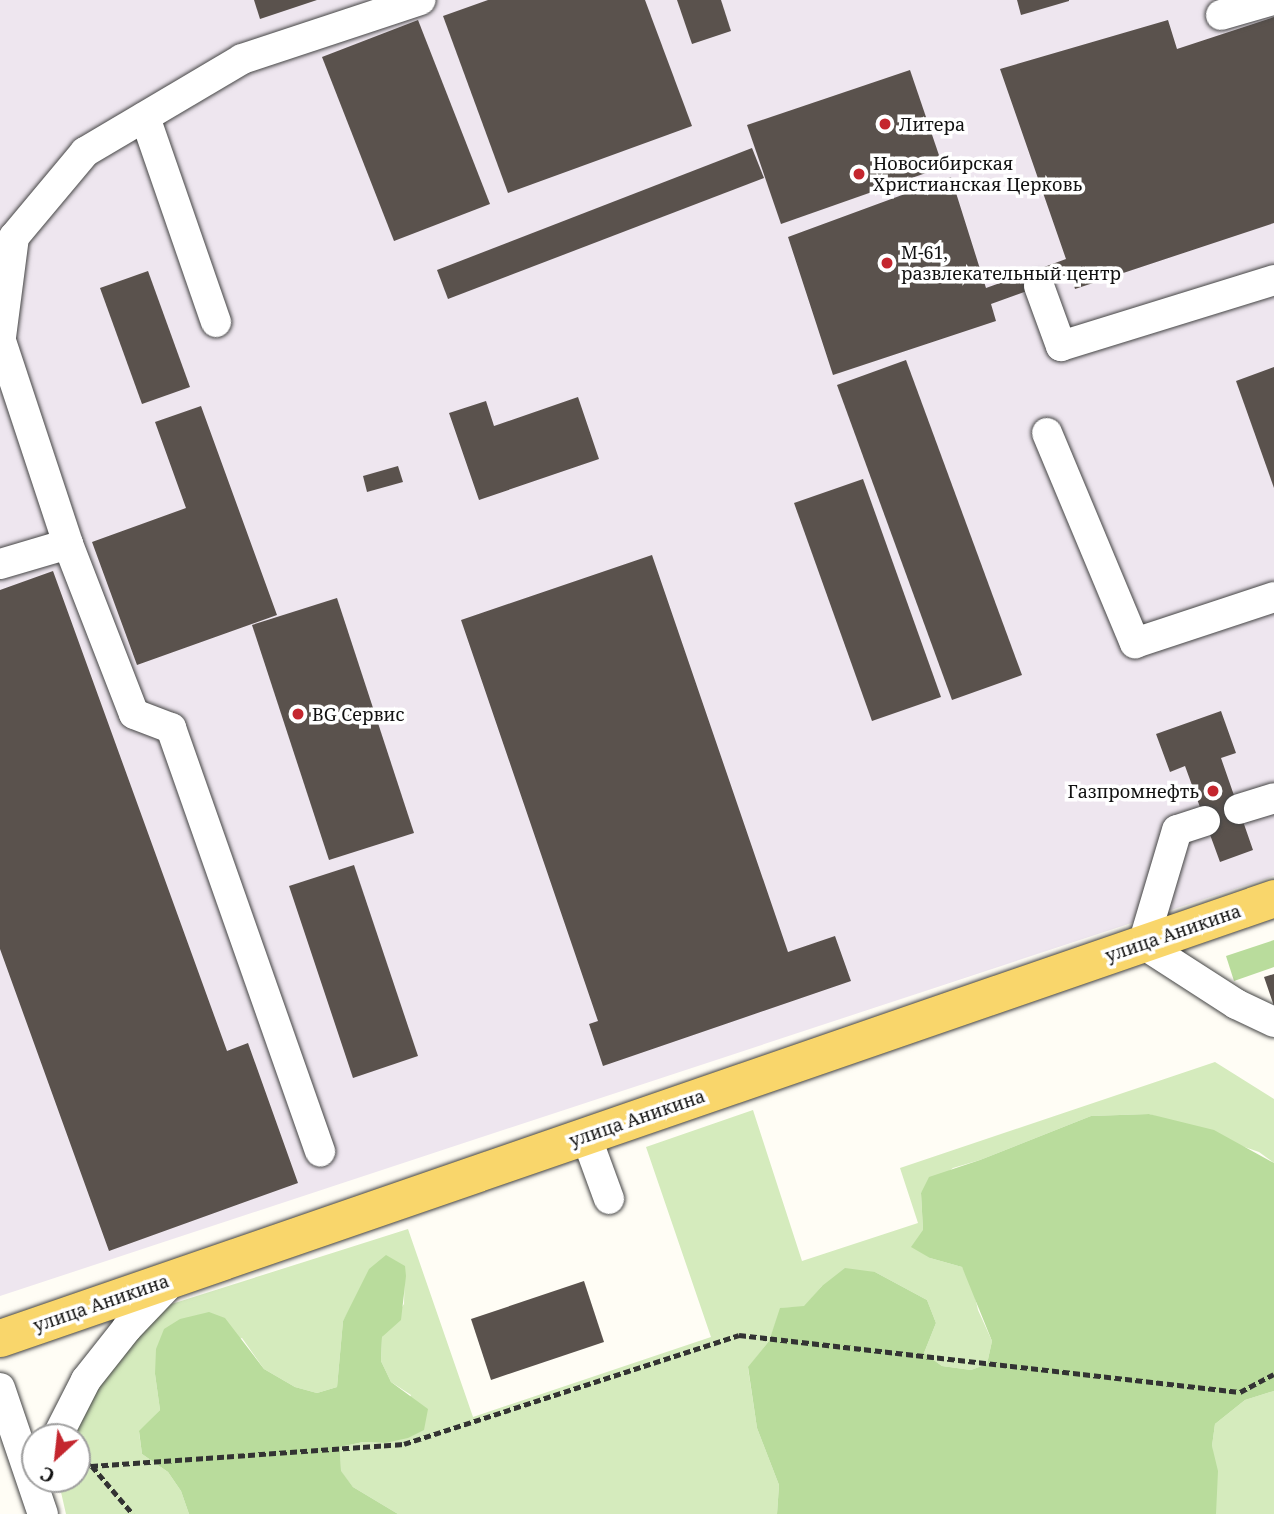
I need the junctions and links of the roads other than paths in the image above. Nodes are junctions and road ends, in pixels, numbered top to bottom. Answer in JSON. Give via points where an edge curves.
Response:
{"nodes":[{"id":1,"x":420,"y":0,"type":"edge"},
{"id":2,"x":1273,"y":0,"type":"edge"},
{"id":3,"x":375,"y":7,"type":"edge"},
{"id":4,"x":1222,"y":15,"type":"dead end"},
{"id":5,"x":145,"y":117,"type":"junction"},
{"id":6,"x":1274,"y":280,"type":"edge"},
{"id":7,"x":1039,"y":286,"type":"dead end"},
{"id":8,"x":216,"y":322,"type":"dead end"},
{"id":9,"x":0,"y":338,"type":"edge"},
{"id":10,"x":1047,"y":433,"type":"dead end"},
{"id":11,"x":68,"y":544,"type":"junction"},
{"id":12,"x":0,"y":564,"type":"edge"},
{"id":13,"x":1274,"y":597,"type":"edge"},
{"id":14,"x":1274,"y":798,"type":"edge"},
{"id":15,"x":1239,"y":809,"type":"dead end"},
{"id":16,"x":1205,"y":821,"type":"dead end"},
{"id":17,"x":1274,"y":898,"type":"edge"},
{"id":18,"x":1143,"y":944,"type":"junction"},
{"id":19,"x":1274,"y":1022,"type":"edge"},
{"id":20,"x":586,"y":1136,"type":"junction"},
{"id":21,"x":320,"y":1152,"type":"dead end"},
{"id":22,"x":609,"y":1199,"type":"dead end"},
{"id":23,"x":176,"y":1277,"type":"junction"},
{"id":24,"x":0,"y":1338,"type":"edge"},
{"id":25,"x":0,"y":1388,"type":"edge"},
{"id":26,"x":64,"y":1423,"type":"edge"},
{"id":27,"x":47,"y":1493,"type":"edge"},
{"id":28,"x":43,"y":1513,"type":"edge"}],
"edges":[{"from":1,"to":3,"type":"street"},
{"from":2,"to":4,"type":"street"},
{"from":3,"to":5,"type":"street","via":[[242,59]]},
{"from":5,"to":8,"type":"street"},
{"from":5,"to":9,"type":"street","via":[[85,152],[14,237]]},
{"from":6,"to":7,"type":"street","via":[[1061,346]]},
{"from":9,"to":11,"type":"street"},
{"from":10,"to":13,"type":"street","via":[[1135,643]]},
{"from":11,"to":12,"type":"street"},
{"from":11,"to":21,"type":"street","via":[[134,713],[171,728]]},
{"from":14,"to":15,"type":"street"},
{"from":16,"to":18,"type":"street","via":[[1177,830]]},
{"from":17,"to":18,"type":"main road","name":"улица Аникина"},
{"from":18,"to":19,"type":"street","via":[[1236,1004]]},
{"from":18,"to":20,"type":"main road","name":"улица Аникина"},
{"from":20,"to":22,"type":"street"},
{"from":20,"to":23,"type":"main road","name":"улица Аникина"},
{"from":23,"to":24,"type":"main road","name":"улица Аникина"},
{"from":23,"to":26,"type":"street","via":[[86,1380]]},
{"from":25,"to":28,"type":"street"},
{"from":27,"to":28,"type":"street"}]}
